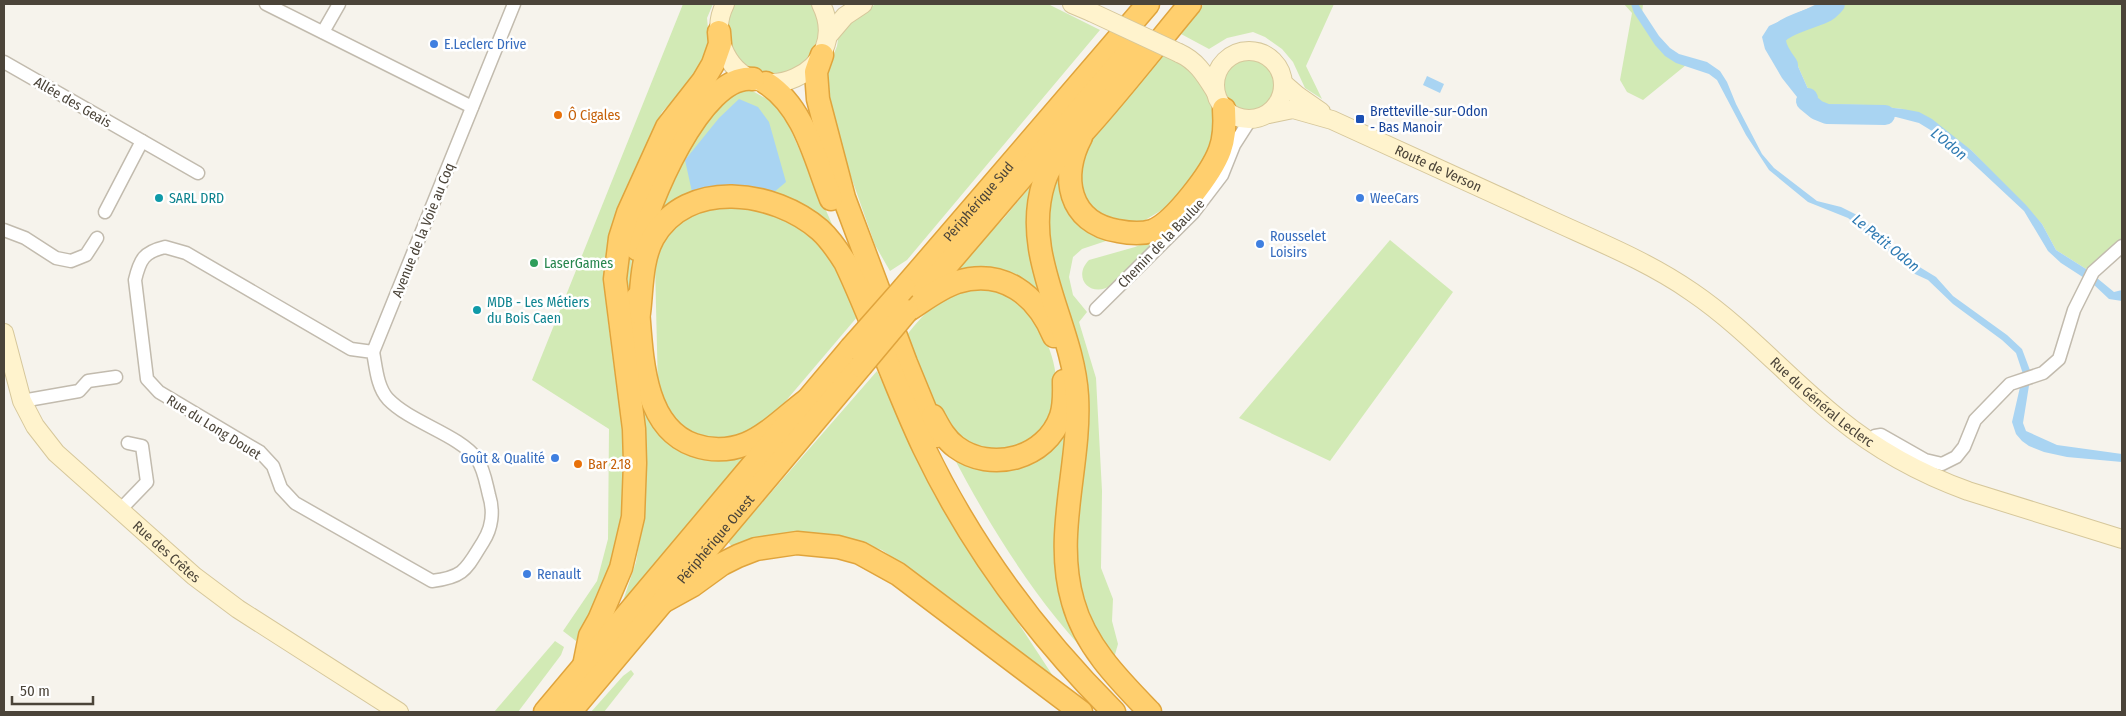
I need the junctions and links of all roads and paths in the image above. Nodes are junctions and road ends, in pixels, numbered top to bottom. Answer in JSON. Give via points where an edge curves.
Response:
{"nodes":[{"id":1,"x":266,"y":4,"type":"edge"},
{"id":2,"x":339,"y":4,"type":"edge"},
{"id":3,"x":514,"y":4,"type":"edge"},
{"id":4,"x":725,"y":4,"type":"edge"},
{"id":5,"x":822,"y":4,"type":"edge"},
{"id":6,"x":863,"y":4,"type":"edge"},
{"id":7,"x":1072,"y":4,"type":"edge"},
{"id":8,"x":1148,"y":4,"type":"edge"},
{"id":9,"x":1170,"y":4,"type":"edge"},
{"id":10,"x":1190,"y":4,"type":"edge"},
{"id":11,"x":323,"y":32,"type":"junction"},
{"id":12,"x":719,"y":32,"type":"junction"},
{"id":13,"x":825,"y":46,"type":"junction"},
{"id":14,"x":1180,"y":53,"type":"junction"},
{"id":15,"x":1226,"y":59,"type":"junction"},
{"id":16,"x":4,"y":62,"type":"edge"},
{"id":17,"x":759,"y":81,"type":"junction"},
{"id":18,"x":1283,"y":83,"type":"junction"},
{"id":19,"x":1219,"y":100,"type":"junction"},
{"id":20,"x":472,"y":107,"type":"junction"},
{"id":21,"x":1269,"y":114,"type":"junction"},
{"id":22,"x":1250,"y":120,"type":"junction"},
{"id":23,"x":1332,"y":120,"type":"junction"},
{"id":24,"x":1085,"y":130,"type":"junction"},
{"id":25,"x":142,"y":141,"type":"junction"},
{"id":26,"x":198,"y":173,"type":"dead end"},
{"id":27,"x":105,"y":212,"type":"dead end"},
{"id":28,"x":1547,"y":218,"type":"joint"},
{"id":29,"x":4,"y":230,"type":"edge"},
{"id":30,"x":97,"y":238,"type":"dead end"},
{"id":31,"x":2122,"y":246,"type":"edge"},
{"id":32,"x":1096,"y":309,"type":"dead end"},
{"id":33,"x":907,"y":311,"type":"junction"},
{"id":34,"x":639,"y":312,"type":"junction"},
{"id":35,"x":4,"y":333,"type":"edge"},
{"id":36,"x":373,"y":352,"type":"junction"},
{"id":37,"x":856,"y":357,"type":"junction"},
{"id":38,"x":7,"y":363,"type":"edge"},
{"id":39,"x":906,"y":363,"type":"junction"},
{"id":40,"x":116,"y":377,"type":"dead end"},
{"id":41,"x":807,"y":400,"type":"junction"},
{"id":42,"x":22,"y":402,"type":"junction"},
{"id":43,"x":906,"y":407,"type":"junction"},
{"id":44,"x":1869,"y":442,"type":"junction"},
{"id":45,"x":128,"y":443,"type":"dead end"},
{"id":46,"x":120,"y":510,"type":"junction"},
{"id":47,"x":2122,"y":539,"type":"edge"},
{"id":48,"x":664,"y":601,"type":"junction"},
{"id":49,"x":584,"y":666,"type":"junction"},
{"id":50,"x":399,"y":712,"type":"edge"},
{"id":51,"x":545,"y":712,"type":"edge"},
{"id":52,"x":570,"y":712,"type":"edge"},
{"id":53,"x":1082,"y":712,"type":"edge"},
{"id":54,"x":1114,"y":712,"type":"edge"},
{"id":55,"x":1133,"y":712,"type":"edge"},
{"id":56,"x":1150,"y":712,"type":"edge"}],
"edges":[{"from":1,"to":11,"type":"street"},
{"from":2,"to":11,"type":"street"},
{"from":3,"to":20,"type":"street","name":"Avenue de la Voie au Coq"},
{"from":4,"to":12,"type":"main road"},
{"from":5,"to":13,"type":"main road","via":[[828,23]]},
{"from":6,"to":13,"type":"main road","via":[[845,16]]},
{"from":7,"to":14,"type":"main road","bridge":true},
{"from":8,"to":37,"type":"highway","name":"Périphérique Sud","bridge":true,"via":[[904,288]]},
{"from":9,"to":33,"type":"highway","name":"Périphérique Sud"},
{"from":10,"to":24,"type":"highway"},
{"from":11,"to":20,"type":"street"},
{"from":12,"to":17,"type":"main road","via":[[726,55],[733,65]]},
{"from":12,"to":49,"type":"highway","via":[[720,44],[714,64],[667,127],[631,205],[620,238],[615,279],[634,429],[633,517],[621,568],[590,636]]},
{"from":13,"to":17,"type":"main road","via":[[808,72],[798,78],[788,82]]},
{"from":13,"to":39,"type":"highway","via":[[816,72],[816,83],[831,154],[844,198]]},
{"from":14,"to":15,"type":"main road"},
{"from":14,"to":19,"type":"main road","via":[[1203,72]]},
{"from":15,"to":18,"type":"main road","via":[[1237,52],[1262,54],[1273,61]]},
{"from":15,"to":19,"type":"main road","via":[[1214,79]]},
{"from":16,"to":25,"type":"street","name":"Allée des Geais"},
{"from":17,"to":34,"type":"highway","via":[[737,80],[724,86],[704,106],[681,142],[656,194],[638,243],[634,268]]},
{"from":17,"to":43,"type":"highway","via":[[773,88],[792,108],[808,141]]},
{"from":18,"to":21,"type":"main road","via":[[1282,95]]},
{"from":18,"to":23,"type":"main road","name":"Route de Verson"},
{"from":19,"to":22,"type":"main road","via":[[1240,119]]},
{"from":19,"to":24,"type":"highway","via":[[1225,121],[1220,150],[1213,164],[1175,213],[1153,231],[1108,229],[1096,224],[1075,202],[1069,176],[1076,146]]},
{"from":20,"to":36,"type":"street","name":"Avenue de la Voie au Coq"},
{"from":21,"to":22,"type":"main road"},
{"from":21,"to":23,"type":"main road","name":"Route de Verson","via":[[1293,109]]},
{"from":22,"to":32,"type":"street","name":"Chemin de la Baulue","via":[[1234,145],[1222,175],[1200,206]]},
{"from":23,"to":28,"type":"main road","name":"Route de Verson"},
{"from":24,"to":56,"type":"highway","via":[[1048,169],[1040,193],[1037,222],[1043,266],[1071,353],[1077,396],[1066,523],[1066,564],[1072,601],[1085,632],[1105,662]]},
{"from":25,"to":26,"type":"street","name":"Allée des Geais"},
{"from":25,"to":27,"type":"street"},
{"from":28,"to":44,"type":"main road","name":"Rue du Général Leclerc","via":[[1641,261],[1692,291]]},
{"from":29,"to":30,"type":"street","via":[[25,238],[56,258],[71,261],[86,255]]},
{"from":31,"to":44,"type":"street","via":[[2093,272],[2074,310],[2059,359],[2043,373],[2010,384],[1975,420],[1956,458],[1942,464],[1925,460],[1881,435]]},
{"from":33,"to":37,"type":"highway","name":"Périphérique Sud","bridge":true},
{"from":33,"to":39,"type":"highway","via":[[945,287],[969,279],[999,280],[1032,298],[1046,317],[1057,345],[1063,377],[1061,416],[1044,442],[1032,450],[1014,458],[981,460],[954,445],[942,431]]},
{"from":34,"to":41,"type":"highway","via":[[648,388],[653,404],[668,428],[687,443],[715,450],[729,450],[747,444]]},
{"from":34,"to":43,"type":"highway","via":[[646,260],[652,240],[662,224],[696,201],[735,196],[764,200],[791,211],[819,229],[846,262]]},
{"from":35,"to":38,"type":"main road","name":"Rue des Crêtes"},
{"from":36,"to":36,"type":"street","name":"Rue du Long Douet","via":[[351,349],[186,253],[166,247],[150,251],[139,264],[135,280],[147,379],[159,392],[260,452],[273,466],[281,488],[295,504],[432,581],[452,579],[466,569],[488,534],[493,508],[484,475],[477,459],[465,448],[399,409],[387,397],[380,384]]},
{"from":37,"to":41,"type":"highway","name":"Périphérique Sud"},
{"from":37,"to":48,"type":"highway","name":"Périphérique Ouest"},
{"from":38,"to":42,"type":"main road","name":"Rue des Crêtes"},
{"from":39,"to":55,"type":"highway","via":[[930,425],[966,495],[1008,562],[1058,628]]},
{"from":40,"to":42,"type":"street","via":[[88,381],[79,391]]},
{"from":41,"to":49,"type":"highway","name":"Périphérique Ouest"},
{"from":42,"to":46,"type":"main road","name":"Rue des Crêtes","via":[[34,426],[56,453]]},
{"from":43,"to":54,"type":"highway","via":[[950,497],[998,575],[1042,634]]},
{"from":44,"to":47,"type":"main road","name":"Rue du Général Leclerc","via":[[1948,484]]},
{"from":45,"to":46,"type":"street","via":[[142,446],[147,482]]},
{"from":46,"to":50,"type":"main road","name":"Rue des Crêtes","via":[[194,576],[238,609]]},
{"from":48,"to":52,"type":"highway","name":"Périphérique Ouest"},
{"from":48,"to":53,"type":"highway","via":[[694,585],[722,564],[756,549],[797,543],[838,547],[860,553],[898,574]]},
{"from":49,"to":51,"type":"highway","name":"Périphérique Ouest"}]}
